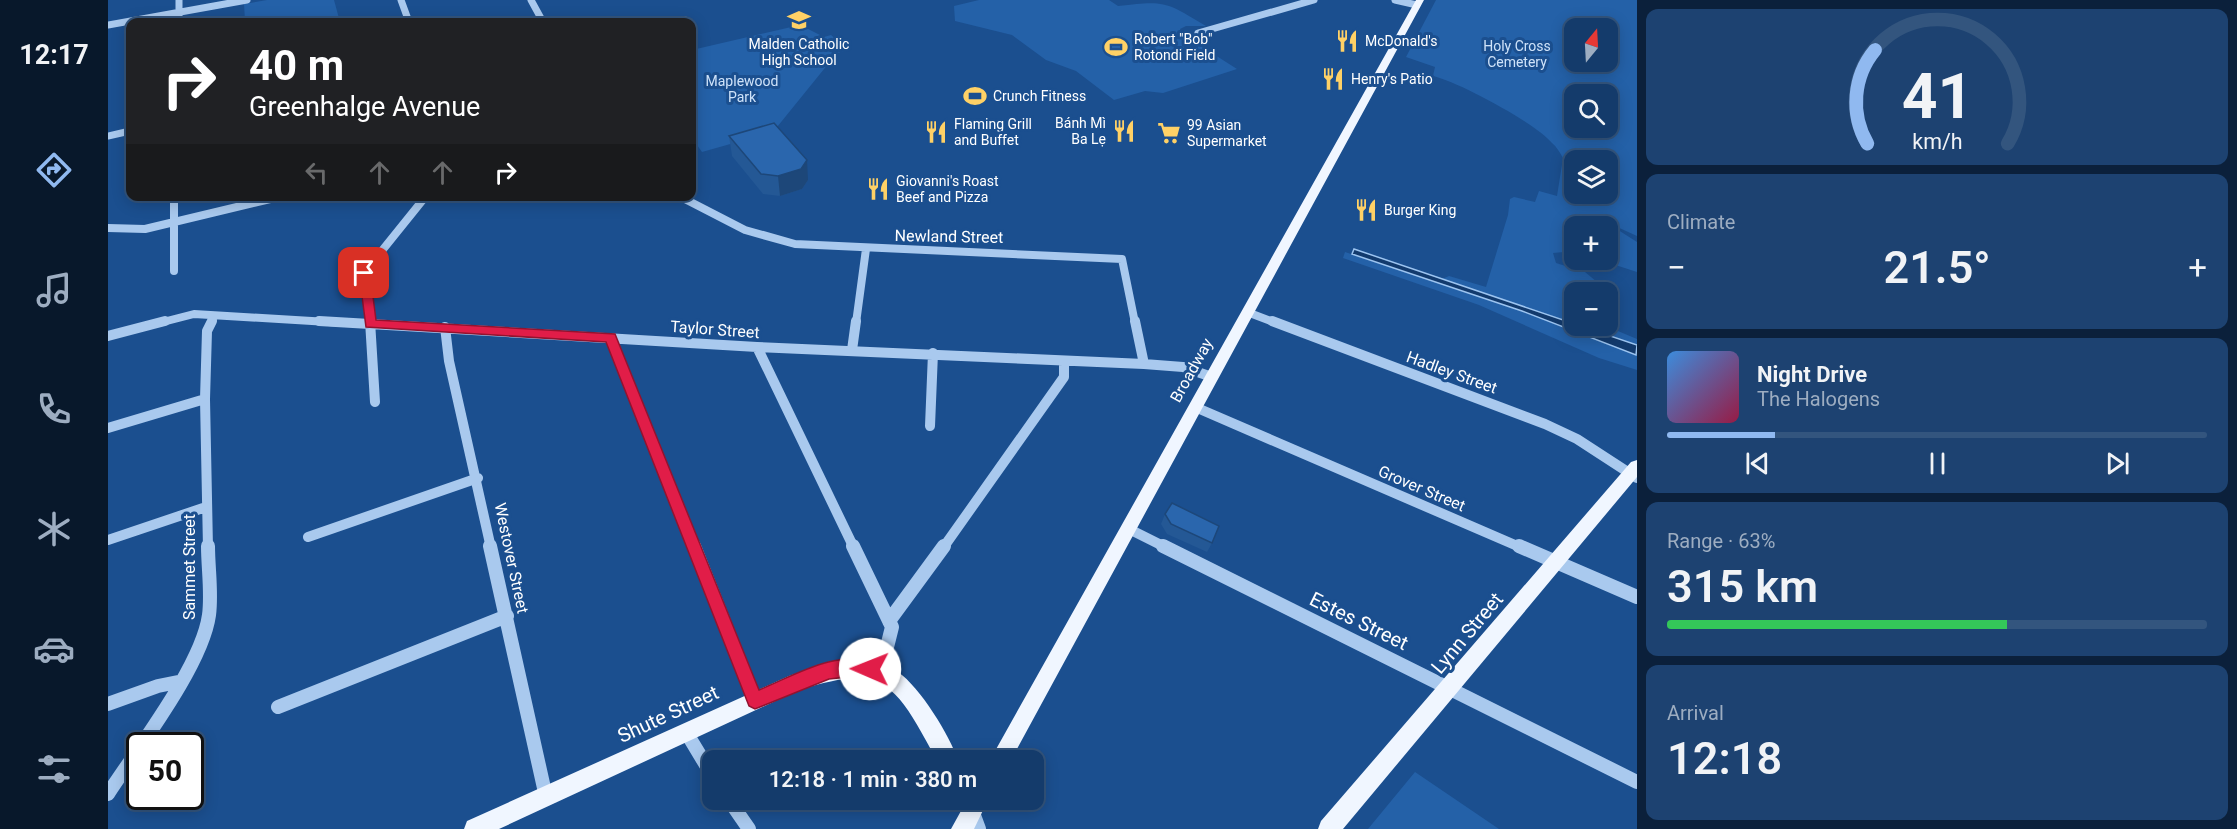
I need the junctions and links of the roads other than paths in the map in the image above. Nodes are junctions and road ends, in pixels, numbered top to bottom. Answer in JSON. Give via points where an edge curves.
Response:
{"nodes":[{"id":1,"x":179,"y":0,"type":"edge"},
{"id":2,"x":247,"y":0,"type":"edge"},
{"id":3,"x":401,"y":0,"type":"edge"},
{"id":4,"x":531,"y":0,"type":"edge"},
{"id":5,"x":1314,"y":0,"type":"edge"},
{"id":6,"x":1395,"y":0,"type":"edge"},
{"id":7,"x":1419,"y":2,"type":"edge"},
{"id":8,"x":180,"y":12,"type":"junction"},
{"id":9,"x":147,"y":18,"type":"edge"},
{"id":10,"x":179,"y":18,"type":"edge"},
{"id":11,"x":408,"y":18,"type":"edge"},
{"id":12,"x":541,"y":18,"type":"edge"},
{"id":13,"x":126,"y":22,"type":"edge"},
{"id":14,"x":108,"y":25,"type":"edge"},
{"id":15,"x":1198,"y":33,"type":"dead end"},
{"id":16,"x":126,"y":132,"type":"edge"},
{"id":17,"x":108,"y":136,"type":"edge"},
{"id":18,"x":174,"y":201,"type":"edge"},
{"id":19,"x":262,"y":201,"type":"edge"},
{"id":20,"x":422,"y":201,"type":"edge"},
{"id":21,"x":689,"y":201,"type":"edge"},
{"id":22,"x":173,"y":222,"type":"junction"},
{"id":23,"x":108,"y":228,"type":"edge"},
{"id":24,"x":866,"y":249,"type":"junction"},
{"id":25,"x":174,"y":272,"type":"dead end"},
{"id":26,"x":1247,"y":312,"type":"junction"},
{"id":27,"x":214,"y":316,"type":"junction"},
{"id":28,"x":370,"y":324,"type":"junction"},
{"id":29,"x":445,"y":327,"type":"junction"},
{"id":30,"x":108,"y":336,"type":"edge"},
{"id":31,"x":610,"y":338,"type":"junction"},
{"id":32,"x":757,"y":347,"type":"junction"},
{"id":33,"x":852,"y":350,"type":"junction"},
{"id":34,"x":933,"y":353,"type":"junction"},
{"id":35,"x":1064,"y":361,"type":"junction"},
{"id":36,"x":1144,"y":364,"type":"junction"},
{"id":37,"x":1212,"y":377,"type":"junction"},
{"id":38,"x":205,"y":399,"type":"junction"},
{"id":39,"x":375,"y":402,"type":"dead end"},
{"id":40,"x":1195,"y":406,"type":"junction"},
{"id":41,"x":930,"y":426,"type":"dead end"},
{"id":42,"x":108,"y":428,"type":"edge"},
{"id":43,"x":1635,"y":473,"type":"edge"},
{"id":44,"x":477,"y":478,"type":"junction"},
{"id":45,"x":206,"y":507,"type":"junction"},
{"id":46,"x":1127,"y":528,"type":"junction"},
{"id":47,"x":308,"y":537,"type":"dead end"},
{"id":48,"x":108,"y":540,"type":"edge"},
{"id":49,"x":1556,"y":562,"type":"junction"},
{"id":50,"x":1637,"y":597,"type":"edge"},
{"id":51,"x":507,"y":616,"type":"junction"},
{"id":52,"x":889,"y":621,"type":"junction"},
{"id":53,"x":881,"y":671,"type":"junction"},
{"id":54,"x":178,"y":682,"type":"junction"},
{"id":55,"x":1449,"y":689,"type":"junction"},
{"id":56,"x":755,"y":700,"type":"junction"},
{"id":57,"x":108,"y":704,"type":"edge"},
{"id":58,"x":278,"y":706,"type":"dead end"},
{"id":59,"x":686,"y":732,"type":"junction"},
{"id":60,"x":942,"y":750,"type":"edge"},
{"id":61,"x":1005,"y":750,"type":"edge"},
{"id":62,"x":702,"y":758,"type":"edge"},
{"id":63,"x":1637,"y":782,"type":"edge"},
{"id":64,"x":108,"y":794,"type":"edge"},
{"id":65,"x":546,"y":797,"type":"junction"},
{"id":66,"x":736,"y":810,"type":"edge"},
{"id":67,"x":974,"y":810,"type":"edge"},
{"id":68,"x":504,"y":823,"type":"edge"},
{"id":69,"x":475,"y":829,"type":"edge"},
{"id":70,"x":749,"y":829,"type":"edge"},
{"id":71,"x":962,"y":829,"type":"edge"},
{"id":72,"x":1329,"y":829,"type":"edge"}],
"edges":[{"from":1,"to":8,"type":"street"},
{"from":2,"to":8,"type":"street"},
{"from":3,"to":11,"type":"street"},
{"from":4,"to":12,"type":"street"},
{"from":5,"to":15,"type":"street"},
{"from":6,"to":7,"type":"street"},
{"from":7,"to":26,"type":"main road","name":"Broadway"},
{"from":8,"to":9,"type":"street"},
{"from":8,"to":10,"type":"street"},
{"from":13,"to":14,"type":"street"},
{"from":16,"to":17,"type":"street"},
{"from":18,"to":22,"type":"street"},
{"from":19,"to":22,"type":"street"},
{"from":20,"to":28,"type":"street","via":[[366,268]]},
{"from":21,"to":24,"type":"street","name":"Newland Street","via":[[745,230],[772,239]]},
{"from":22,"to":23,"type":"street","via":[[138,230]]},
{"from":22,"to":25,"type":"street"},
{"from":24,"to":33,"type":"street"},
{"from":24,"to":36,"type":"street","name":"Newland Street","via":[[1122,259]]},
{"from":26,"to":37,"type":"main road","name":"Broadway"},
{"from":26,"to":43,"type":"street","name":"Hadley Street","via":[[1545,424]]},
{"from":27,"to":28,"type":"street","name":"Taylor Street"},
{"from":27,"to":30,"type":"street","name":"Taylor Street","via":[[186,316]]},
{"from":27,"to":38,"type":"street","name":"Sammet Street","via":[[207,331]]},
{"from":28,"to":29,"type":"street","name":"Taylor Street"},
{"from":28,"to":39,"type":"street"},
{"from":29,"to":31,"type":"street","name":"Taylor Street"},
{"from":29,"to":44,"type":"street","name":"Westover Street","via":[[449,361]]},
{"from":31,"to":32,"type":"street","name":"Taylor Street"},
{"from":31,"to":56,"type":"street"},
{"from":32,"to":33,"type":"street","name":"Taylor Street"},
{"from":32,"to":52,"type":"street"},
{"from":33,"to":34,"type":"street","name":"Taylor Street"},
{"from":34,"to":35,"type":"street","name":"Taylor Street"},
{"from":34,"to":41,"type":"street"},
{"from":35,"to":36,"type":"street","name":"Taylor Street"},
{"from":35,"to":52,"type":"street","via":[[1064,377]]},
{"from":36,"to":37,"type":"street","name":"Taylor Street","via":[[1183,367]]},
{"from":37,"to":40,"type":"main road","name":"Broadway"},
{"from":38,"to":42,"type":"street"},
{"from":38,"to":45,"type":"street","name":"Sammet Street"},
{"from":40,"to":46,"type":"main road","name":"Broadway"},
{"from":40,"to":49,"type":"street","name":"Grover Street"},
{"from":43,"to":49,"type":"main road","name":"Lynn Street"},
{"from":44,"to":47,"type":"street"},
{"from":44,"to":51,"type":"street","name":"Westover Street"},
{"from":45,"to":48,"type":"street"},
{"from":45,"to":54,"type":"street","name":"Sammet Street","via":[[209,615],[204,634]]},
{"from":46,"to":55,"type":"street","name":"Estes Street"},
{"from":46,"to":61,"type":"main road","name":"Broadway"},
{"from":49,"to":50,"type":"street","name":"Grover Street"},
{"from":49,"to":55,"type":"main road","name":"Lynn Street"},
{"from":51,"to":58,"type":"street"},
{"from":51,"to":65,"type":"street","name":"Westover Street"},
{"from":52,"to":53,"type":"street","via":[[892,627]]},
{"from":53,"to":56,"type":"main road","name":"Shute Street","via":[[855,667],[828,670]]},
{"from":53,"to":60,"type":"main road","via":[[906,691]]},
{"from":54,"to":57,"type":"street"},
{"from":54,"to":64,"type":"street","name":"Sammet Street"},
{"from":55,"to":63,"type":"street","name":"Estes Street"},
{"from":55,"to":72,"type":"main road","name":"Lynn Street"},
{"from":56,"to":59,"type":"main road","name":"Shute Street"},
{"from":59,"to":62,"type":"street"},
{"from":59,"to":65,"type":"main road","name":"Shute Street"},
{"from":65,"to":68,"type":"main road","name":"Shute Street"},
{"from":66,"to":70,"type":"street"},
{"from":67,"to":71,"type":"main road"},
{"from":68,"to":69,"type":"main road","name":"Shute Street"}]}
